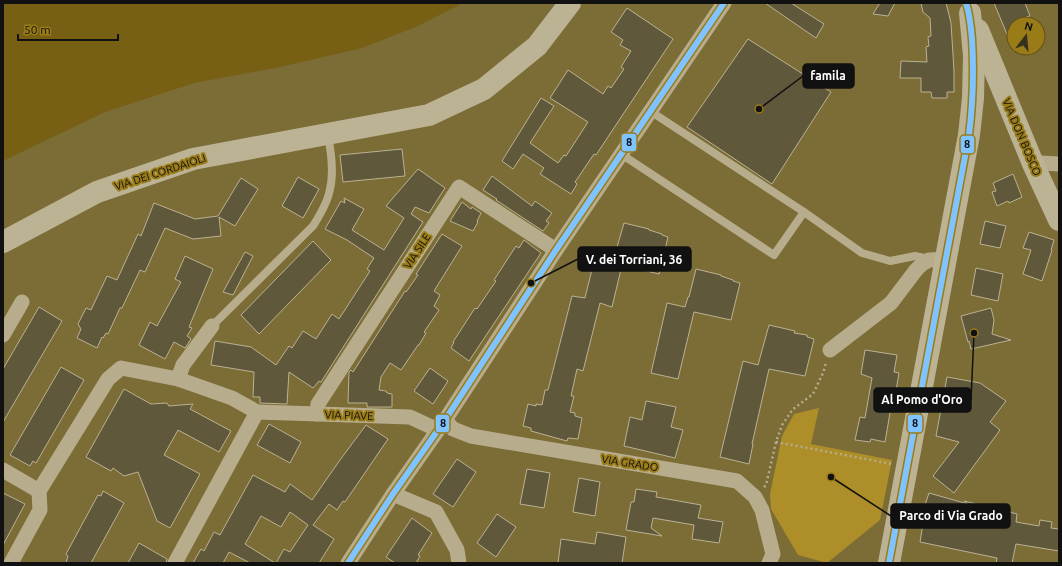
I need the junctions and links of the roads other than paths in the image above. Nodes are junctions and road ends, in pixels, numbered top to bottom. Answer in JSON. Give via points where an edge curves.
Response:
{"nodes":[{"id":1,"x":570,"y":3,"type":"edge"},
{"id":2,"x":724,"y":3,"type":"edge"},
{"id":3,"x":968,"y":8,"type":"edge"},
{"id":4,"x":981,"y":55,"type":"junction"},
{"id":5,"x":1008,"y":105,"type":"junction"},
{"id":6,"x":972,"y":107,"type":"junction"},
{"id":7,"x":650,"y":111,"type":"junction"},
{"id":8,"x":328,"y":134,"type":"junction"},
{"id":9,"x":621,"y":154,"type":"junction"},
{"id":10,"x":1059,"y":164,"type":"edge"},
{"id":11,"x":1034,"y":166,"type":"junction"},
{"id":12,"x":804,"y":212,"type":"junction"},
{"id":13,"x":1059,"y":220,"type":"edge"},
{"id":14,"x":3,"y":242,"type":"edge"},
{"id":15,"x":556,"y":250,"type":"junction"},
{"id":16,"x":938,"y":259,"type":"junction"},
{"id":17,"x":22,"y":302,"type":"dead end"},
{"id":18,"x":212,"y":326,"type":"joint"},
{"id":19,"x":3,"y":335,"type":"edge"},
{"id":20,"x":830,"y":350,"type":"road end"},
{"id":21,"x":178,"y":379,"type":"junction"},
{"id":22,"x":257,"y":412,"type":"junction"},
{"id":23,"x":316,"y":414,"type":"junction"},
{"id":24,"x":441,"y":425,"type":"junction"},
{"id":25,"x":3,"y":470,"type":"edge"},
{"id":26,"x":39,"y":491,"type":"junction"},
{"id":27,"x":393,"y":494,"type":"junction"},
{"id":28,"x":771,"y":558,"type":"edge"},
{"id":29,"x":12,"y":563,"type":"edge"},
{"id":30,"x":175,"y":563,"type":"edge"},
{"id":31,"x":348,"y":563,"type":"edge"},
{"id":32,"x":459,"y":563,"type":"edge"},
{"id":33,"x":889,"y":563,"type":"edge"}],
"edges":[{"from":1,"to":8,"type":"street","name":"VIA DEI CORDAIOLI","via":[[536,46],[484,88],[429,115]]},
{"from":2,"to":7,"type":"street"},
{"from":3,"to":4,"type":"street"},
{"from":4,"to":5,"type":"street","name":"VIA DON BOSCO"},
{"from":4,"to":6,"type":"street"},
{"from":5,"to":6,"type":"street","via":[[984,103]]},
{"from":5,"to":11,"type":"street","name":"VIA DON BOSCO"},
{"from":6,"to":16,"type":"street","via":[[964,164]]},
{"from":7,"to":9,"type":"street"},
{"from":7,"to":12,"type":"lane"},
{"from":8,"to":14,"type":"street","name":"VIA DEI CORDAIOLI","via":[[193,159],[97,192]]},
{"from":8,"to":18,"type":"lane","via":[[331,150],[330,189],[320,215],[313,226]]},
{"from":9,"to":12,"type":"lane","via":[[774,255]]},
{"from":9,"to":15,"type":"street"},
{"from":10,"to":11,"type":"street","via":[[1041,163]]},
{"from":11,"to":13,"type":"street","name":"VIA DON BOSCO"},
{"from":12,"to":16,"type":"lane","via":[[862,253],[890,261],[915,256]]},
{"from":15,"to":23,"type":"street","name":"VIA SILE","via":[[459,187],[318,404]]},
{"from":15,"to":24,"type":"street"},
{"from":16,"to":20,"type":"street","via":[[922,264],[891,303]]},
{"from":16,"to":33,"type":"street","via":[[907,470]]},
{"from":17,"to":19,"type":"street"},
{"from":18,"to":21,"type":"street","via":[[183,365]]},
{"from":21,"to":22,"type":"street","name":"VIA PIAVE","via":[[232,398]]},
{"from":21,"to":26,"type":"street","name":"VIA PIAVE","via":[[121,368],[108,379]]},
{"from":22,"to":23,"type":"street","name":"VIA PIAVE"},
{"from":22,"to":30,"type":"street"},
{"from":23,"to":24,"type":"street","name":"VIA PIAVE","via":[[410,417]]},
{"from":24,"to":27,"type":"street"},
{"from":24,"to":28,"type":"street","name":"VIA GRADO","via":[[471,436],[736,480],[755,497],[762,510]]},
{"from":25,"to":26,"type":"street"},
{"from":26,"to":29,"type":"street","via":[[40,510]]},
{"from":27,"to":31,"type":"street"},
{"from":27,"to":32,"type":"street","via":[[436,512],[457,550]]}]}
